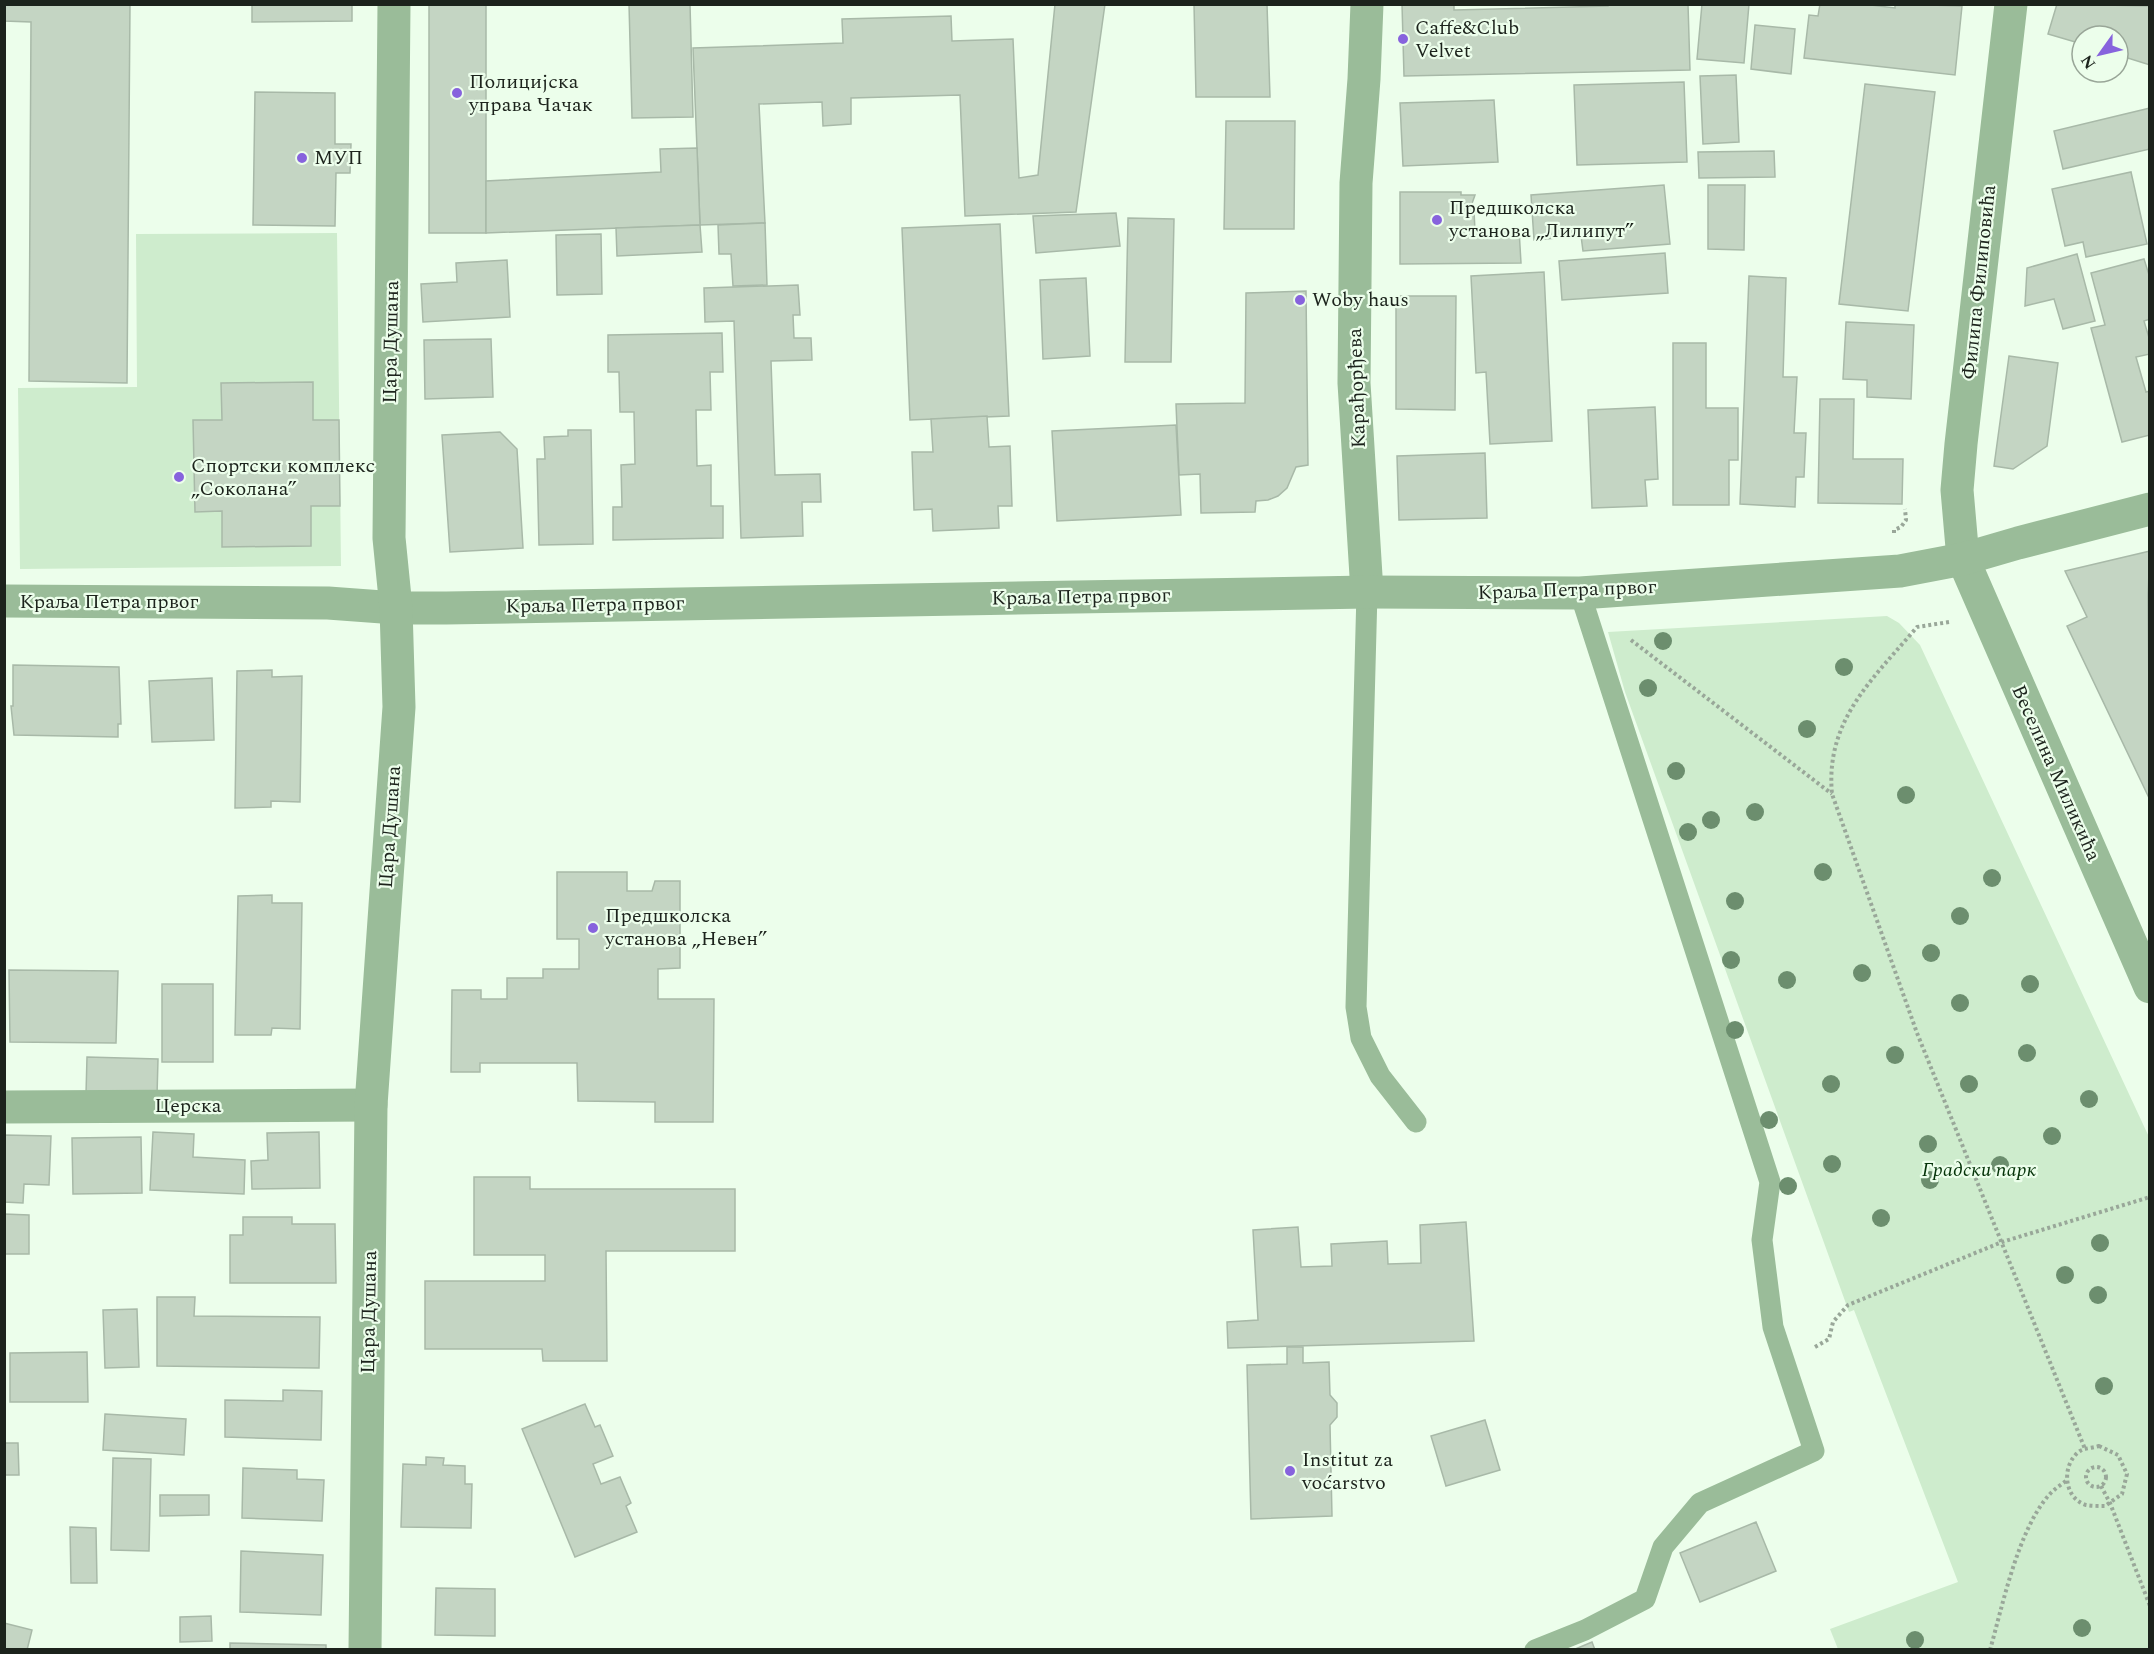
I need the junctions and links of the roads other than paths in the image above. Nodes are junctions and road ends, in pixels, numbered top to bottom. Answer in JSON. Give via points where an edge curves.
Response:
{"nodes":[{"id":1,"x":394,"y":4,"type":"edge"},
{"id":2,"x":1367,"y":4,"type":"edge"},
{"id":3,"x":2011,"y":4,"type":"edge"},
{"id":4,"x":2150,"y":509,"type":"edge"},
{"id":5,"x":1964,"y":560,"type":"junction"},
{"id":6,"x":1367,"y":592,"type":"junction"},
{"id":7,"x":1580,"y":593,"type":"junction"},
{"id":8,"x":4,"y":602,"type":"edge"},
{"id":9,"x":396,"y":608,"type":"junction"},
{"id":10,"x":2150,"y":987,"type":"edge"},
{"id":11,"x":371,"y":1105,"type":"junction"},
{"id":12,"x":4,"y":1107,"type":"edge"},
{"id":13,"x":1416,"y":1122,"type":"dead end"},
{"id":14,"x":365,"y":1650,"type":"edge"},
{"id":15,"x":1535,"y":1650,"type":"edge"}],
"edges":[{"from":1,"to":9,"type":"street","name":"Цара Душана","via":[[389,538]]},
{"from":2,"to":6,"type":"street","name":"Карађорђева","via":[[1356,183],[1354,383]]},
{"from":3,"to":5,"type":"street","name":"Филипа Филиповића","via":[[1957,490]]},
{"from":4,"to":5,"type":"street","name":"Краља Петра првог"},
{"from":5,"to":7,"type":"street","name":"Краља Петра првог","via":[[1900,571]]},
{"from":5,"to":10,"type":"street","name":"Веселина Миликића"},
{"from":6,"to":7,"type":"street","name":"Краља Петра првог"},
{"from":6,"to":9,"type":"street","name":"Краља Петра првог"},
{"from":6,"to":13,"type":"lane","via":[[1356,1007],[1361,1038],[1380,1077]]},
{"from":7,"to":15,"type":"lane","via":[[1770,1182],[1762,1240],[1773,1327],[1814,1451],[1700,1503],[1663,1547],[1645,1599]]},
{"from":8,"to":9,"type":"street","name":"Краља Петра првог","via":[[328,603]]},
{"from":9,"to":11,"type":"street","name":"Цара Душана","via":[[399,707]]},
{"from":11,"to":12,"type":"street","name":"Церска"},
{"from":11,"to":14,"type":"street","name":"Цара Душана"}]}
